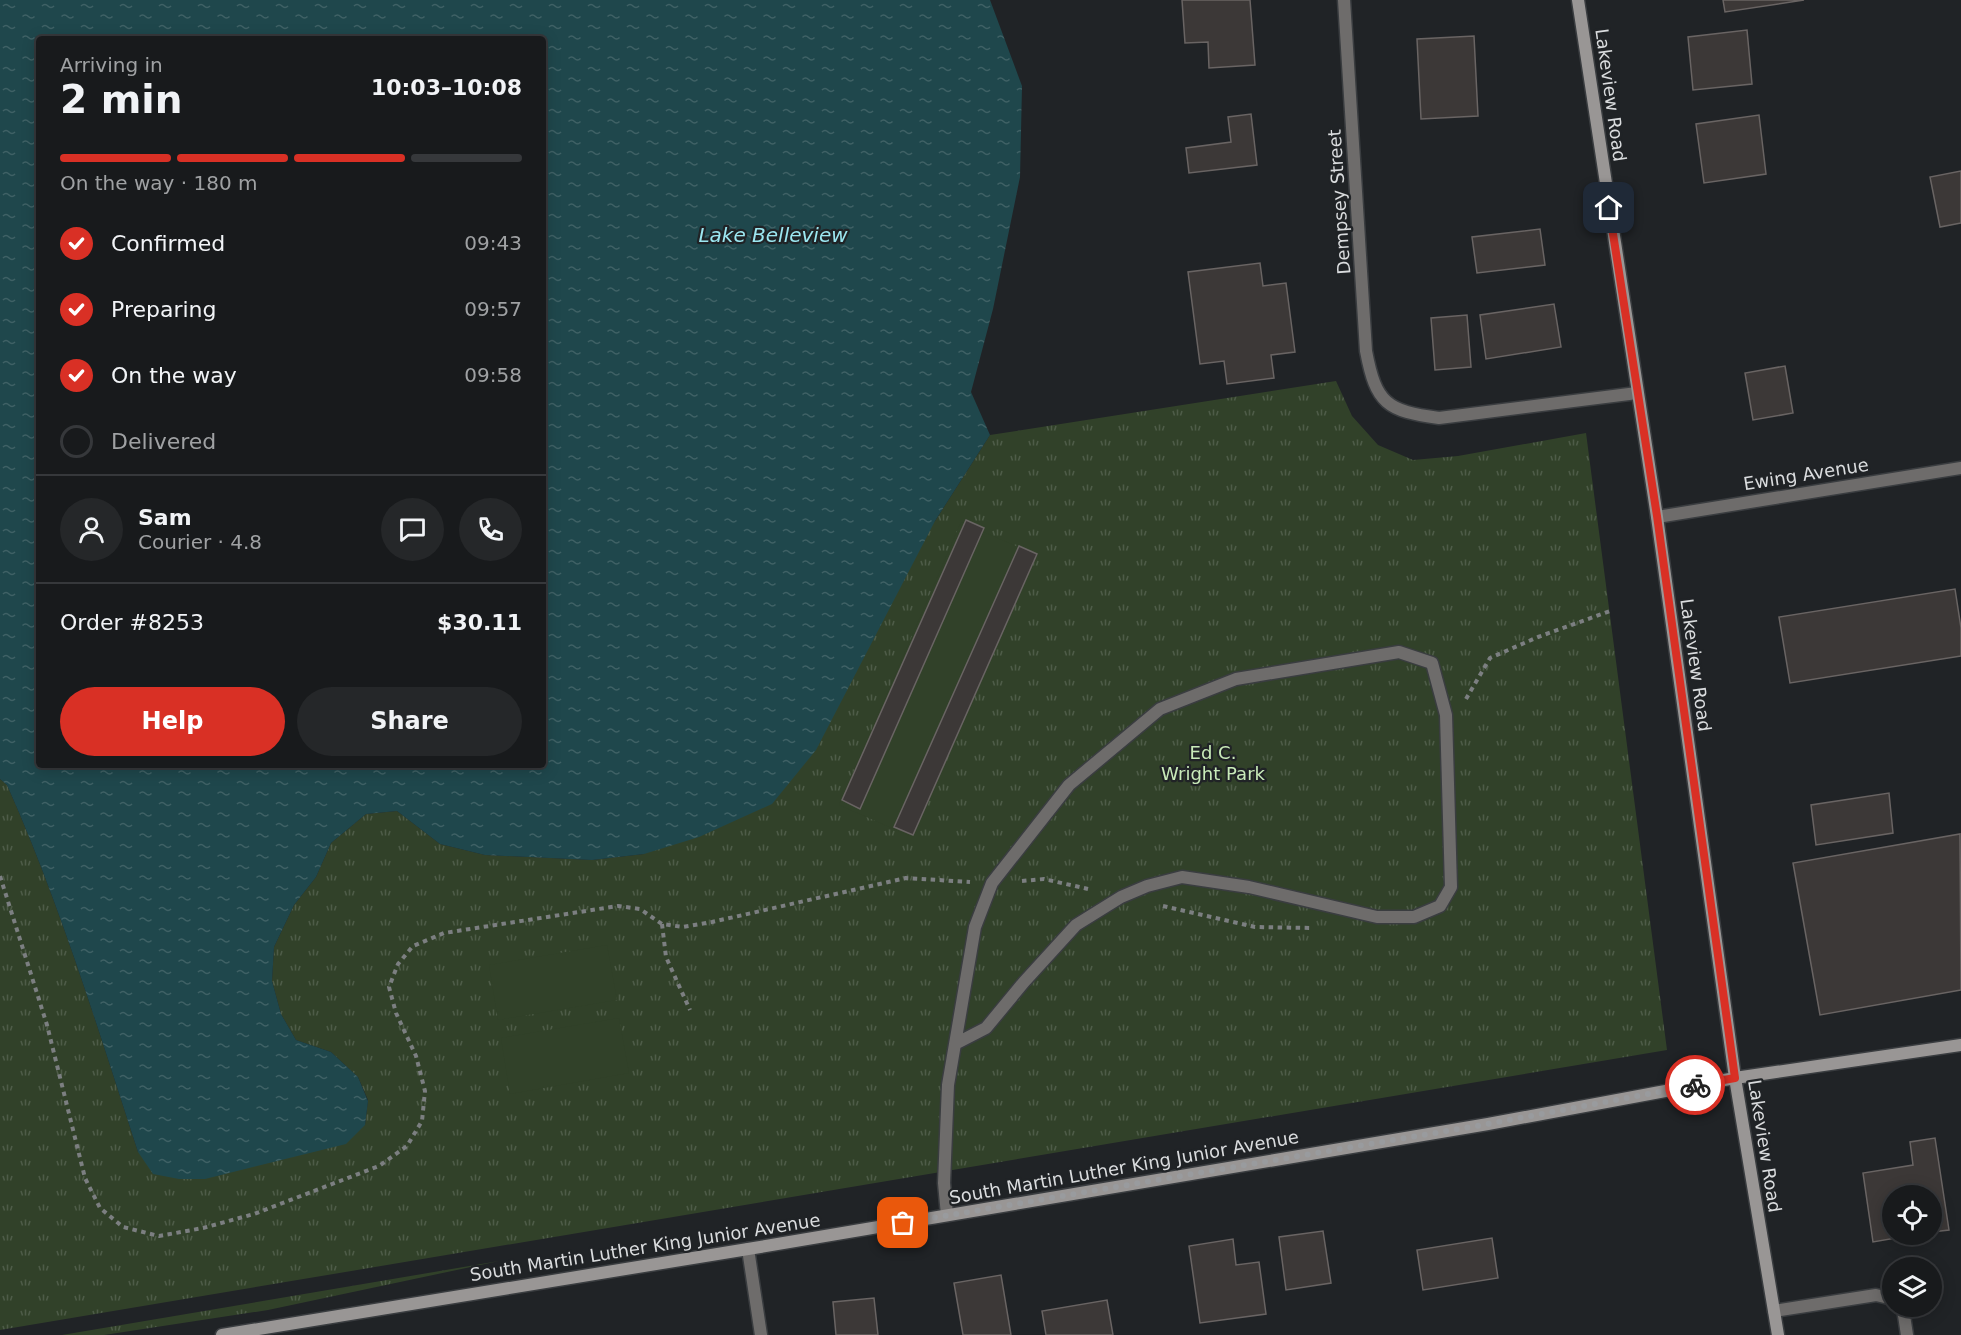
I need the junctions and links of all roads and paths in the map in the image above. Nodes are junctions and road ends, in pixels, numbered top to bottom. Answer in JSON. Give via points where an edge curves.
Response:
{"nodes":[{"id":1,"x":1344,"y":0,"type":"edge"},
{"id":2,"x":1578,"y":0,"type":"edge"},
{"id":3,"x":1637,"y":393,"type":"junction"},
{"id":4,"x":1961,"y":468,"type":"edge"},
{"id":5,"x":1657,"y":516,"type":"junction"},
{"id":6,"x":1613,"y":610,"type":"dead end"},
{"id":7,"x":1464,"y":702,"type":"dead end"},
{"id":8,"x":0,"y":876,"type":"edge"},
{"id":9,"x":992,"y":883,"type":"junction"},
{"id":10,"x":1121,"y":897,"type":"junction"},
{"id":11,"x":662,"y":924,"type":"junction"},
{"id":12,"x":1322,"y":928,"type":"dead end"},
{"id":13,"x":690,"y":1010,"type":"dead end"},
{"id":14,"x":955,"y":1044,"type":"junction"},
{"id":15,"x":1961,"y":1045,"type":"edge"},
{"id":16,"x":1735,"y":1078,"type":"junction"},
{"id":17,"x":947,"y":1215,"type":"junction"},
{"id":18,"x":748,"y":1249,"type":"junction"},
{"id":19,"x":1882,"y":1296,"type":"edge"},
{"id":20,"x":1774,"y":1311,"type":"junction"},
{"id":21,"x":1904,"y":1317,"type":"edge"},
{"id":22,"x":222,"y":1335,"type":"edge"},
{"id":23,"x":761,"y":1335,"type":"edge"},
{"id":24,"x":1778,"y":1335,"type":"edge"},
{"id":25,"x":1907,"y":1335,"type":"edge"}],
"edges":[{"from":1,"to":3,"type":"street","name":"Dempsey Street","via":[[1366,351],[1371,377],[1382,399],[1407,414],[1439,418]]},
{"from":2,"to":3,"type":"street","name":"Lakeview Road"},
{"from":3,"to":5,"type":"street","name":"Lakeview Road"},
{"from":4,"to":5,"type":"street","name":"Ewing Avenue"},
{"from":5,"to":16,"type":"street","name":"Lakeview Road"},
{"from":6,"to":7,"type":"path","via":[[1490,657]]},
{"from":8,"to":11,"type":"path","via":[[47,1025],[85,1178],[100,1208],[123,1227],[159,1236],[254,1214],[379,1166],[407,1146],[422,1121],[425,1091],[389,987],[398,964],[413,946],[444,933],[618,906],[640,909]]},
{"from":9,"to":10,"type":"path","via":[[1044,879]]},
{"from":9,"to":10,"type":"street","via":[[1070,785],[1160,709],[1236,679],[1259,675],[1399,652],[1432,663],[1446,715],[1451,887],[1440,906],[1414,917],[1377,917],[1249,887],[1182,877]]},
{"from":9,"to":11,"type":"path","via":[[906,878],[712,922],[682,927]]},
{"from":9,"to":14,"type":"street","via":[[975,927]]},
{"from":10,"to":12,"type":"path","via":[[1255,927]]},
{"from":10,"to":14,"type":"street","via":[[1076,925],[986,1028]]},
{"from":11,"to":13,"type":"path","via":[[666,957]]},
{"from":14,"to":17,"type":"street","via":[[948,1085],[944,1183]]},
{"from":15,"to":16,"type":"street","name":"South Martin Luther King Junior Avenue"},
{"from":16,"to":17,"type":"street","name":"South Martin Luther King Junior Avenue","via":[[1488,1124]]},
{"from":16,"to":20,"type":"street","name":"Lakeview Road"},
{"from":17,"to":18,"type":"street","name":"South Martin Luther King Junior Avenue"},
{"from":18,"to":22,"type":"street","name":"South Martin Luther King Junior Avenue"},
{"from":18,"to":23,"type":"street"},
{"from":19,"to":20,"type":"street"},
{"from":20,"to":24,"type":"street","name":"Lakeview Road"},
{"from":21,"to":25,"type":"street"}]}
